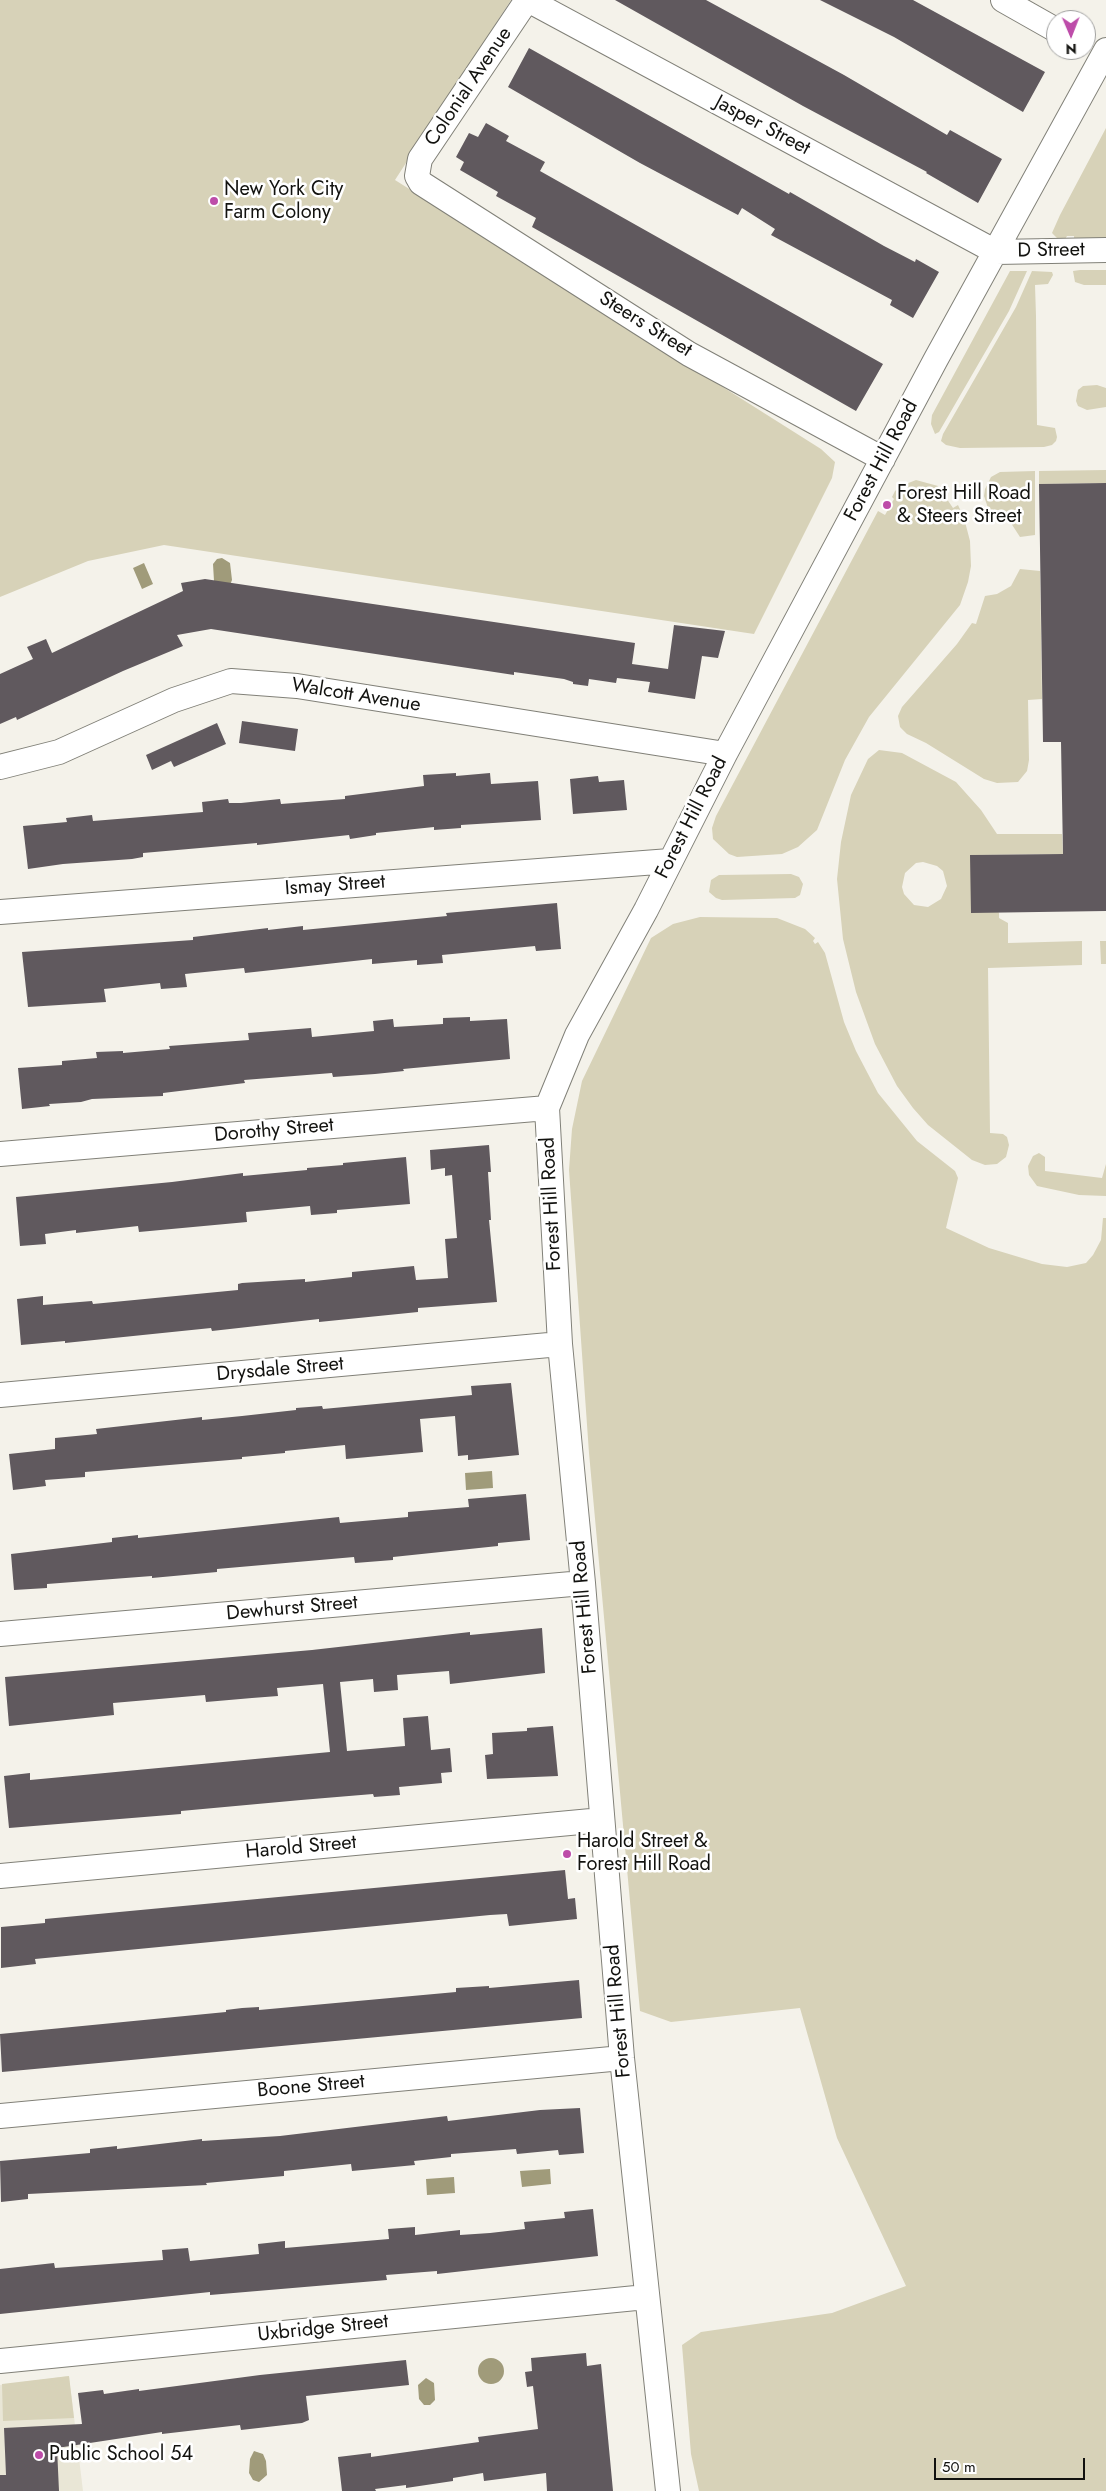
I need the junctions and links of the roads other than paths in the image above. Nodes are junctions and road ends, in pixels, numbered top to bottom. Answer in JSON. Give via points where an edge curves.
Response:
{"nodes":[{"id":1,"x":527,"y":0,"type":"edge"},
{"id":2,"x":1003,"y":0,"type":"edge"},
{"id":3,"x":1046,"y":24,"type":"edge"},
{"id":4,"x":1098,"y":50,"type":"edge"},
{"id":5,"x":417,"y":176,"type":"joint"},
{"id":6,"x":1106,"y":250,"type":"edge"},
{"id":7,"x":996,"y":252,"type":"junction"},
{"id":8,"x":883,"y":459,"type":"junction"},
{"id":9,"x":726,"y":754,"type":"junction"},
{"id":10,"x":0,"y":767,"type":"edge"},
{"id":11,"x":670,"y":860,"type":"junction"},
{"id":12,"x":0,"y":912,"type":"edge"},
{"id":13,"x":547,"y":1108,"type":"junction"},
{"id":14,"x":0,"y":1154,"type":"edge"},
{"id":15,"x":560,"y":1344,"type":"junction"},
{"id":16,"x":0,"y":1395,"type":"edge"},
{"id":17,"x":584,"y":1583,"type":"junction"},
{"id":18,"x":0,"y":1634,"type":"edge"},
{"id":19,"x":602,"y":1820,"type":"junction"},
{"id":20,"x":0,"y":1876,"type":"edge"},
{"id":21,"x":622,"y":2058,"type":"junction"},
{"id":22,"x":0,"y":2116,"type":"edge"},
{"id":23,"x":646,"y":2297,"type":"junction"},
{"id":24,"x":0,"y":2361,"type":"edge"},
{"id":25,"x":668,"y":2491,"type":"edge"}],
"edges":[{"from":1,"to":5,"type":"street","name":"Colonial Avenue","via":[[420,160]]},
{"from":1,"to":7,"type":"street","name":"Jasper Street"},
{"from":2,"to":3,"type":"street"},
{"from":4,"to":7,"type":"street","name":"Forest Hill Road"},
{"from":5,"to":8,"type":"street","name":"Steers Street","via":[[428,188],[689,354]]},
{"from":6,"to":7,"type":"street","name":"D Street"},
{"from":7,"to":8,"type":"street","name":"Forest Hill Road"},
{"from":8,"to":9,"type":"street","name":"Forest Hill Road"},
{"from":9,"to":10,"type":"street","name":"Walcott Avenue","via":[[298,686],[231,681],[174,700],[59,752]]},
{"from":9,"to":11,"type":"street","name":"Forest Hill Road"},
{"from":11,"to":12,"type":"street","name":"Ismay Street"},
{"from":11,"to":13,"type":"street","name":"Forest Hill Road","via":[[577,1036]]},
{"from":13,"to":14,"type":"street","name":"Dorothy Street"},
{"from":13,"to":15,"type":"street","name":"Forest Hill Road"},
{"from":15,"to":16,"type":"street","name":"Drysdale Street"},
{"from":15,"to":17,"type":"street","name":"Forest Hill Road"},
{"from":17,"to":18,"type":"street","name":"Dewhurst Street"},
{"from":17,"to":19,"type":"street","name":"Forest Hill Road"},
{"from":19,"to":20,"type":"street","name":"Harold Street"},
{"from":19,"to":21,"type":"street","name":"Forest Hill Road"},
{"from":21,"to":22,"type":"street","name":"Boone Street"},
{"from":21,"to":23,"type":"street","name":"Forest Hill Road"},
{"from":23,"to":24,"type":"street","name":"Uxbridge Street"},
{"from":23,"to":25,"type":"street","name":"Forest Hill Road"}]}
